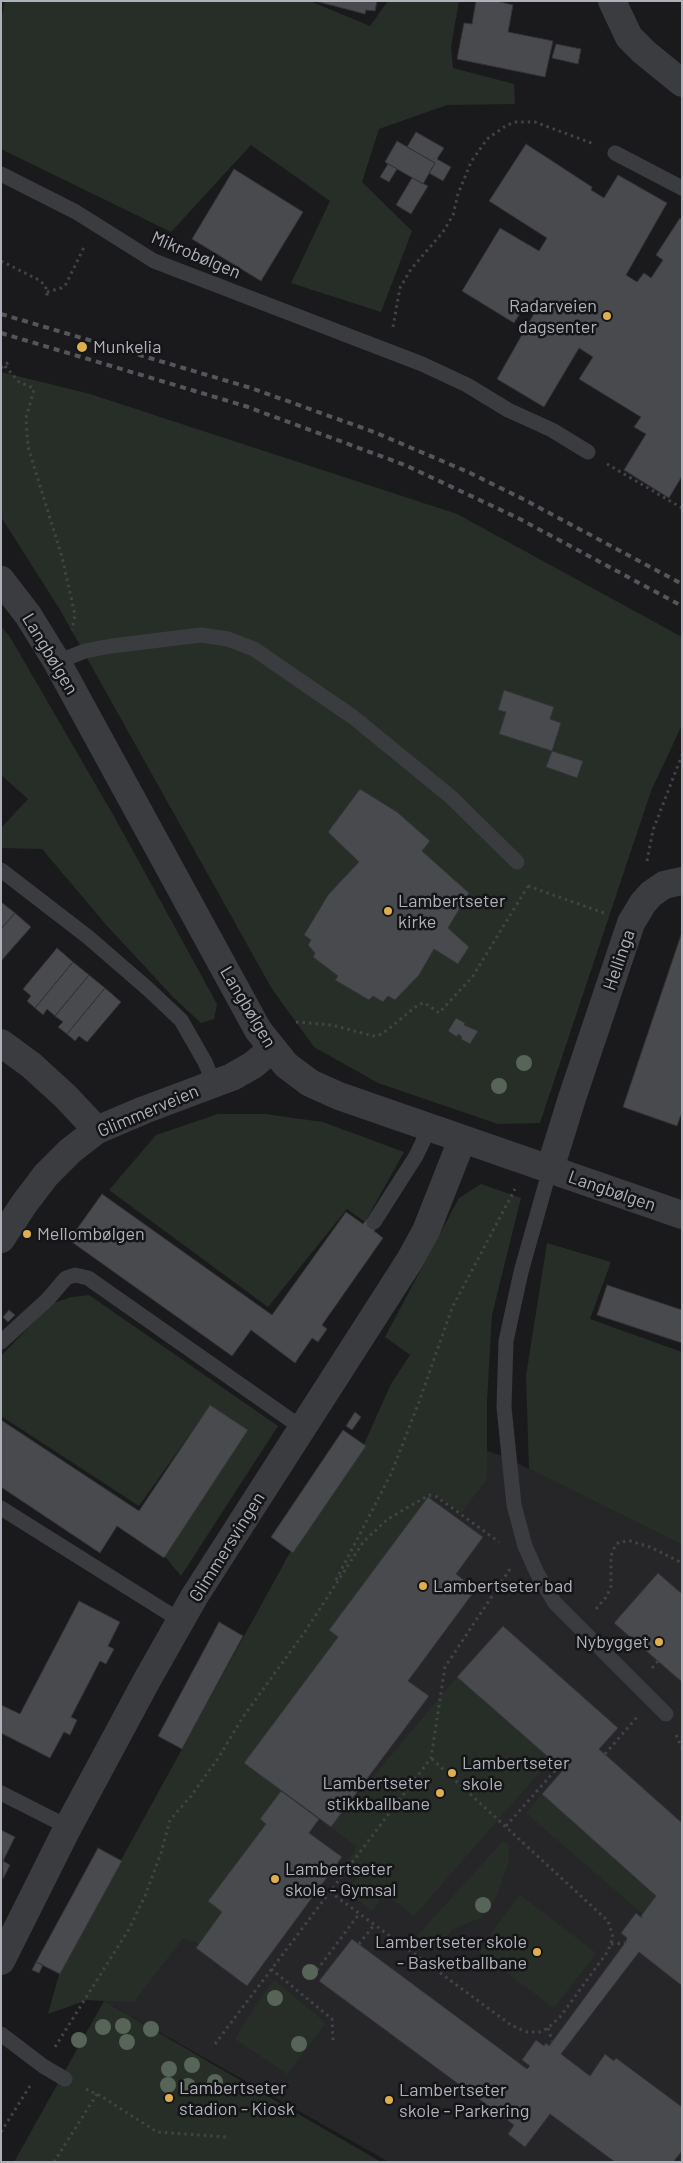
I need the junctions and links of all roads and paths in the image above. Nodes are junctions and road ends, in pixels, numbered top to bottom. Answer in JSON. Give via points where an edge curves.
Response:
{"nodes":[{"id":1,"x":612,"y":1,"type":"edge"},
{"id":2,"x":682,"y":83,"type":"edge"},
{"id":3,"x":615,"y":153,"type":"joint"},
{"id":4,"x":1,"y":174,"type":"edge"},
{"id":5,"x":682,"y":188,"type":"edge"},
{"id":6,"x":95,"y":224,"type":"junction"},
{"id":7,"x":1,"y":261,"type":"edge"},
{"id":8,"x":47,"y":292,"type":"junction"},
{"id":9,"x":46,"y":300,"type":"dead end"},
{"id":10,"x":388,"y":351,"type":"junction"},
{"id":11,"x":10,"y":361,"type":"dead end"},
{"id":12,"x":3,"y":367,"type":"edge"},
{"id":13,"x":588,"y":452,"type":"joint"},
{"id":14,"x":682,"y":508,"type":"edge"},
{"id":15,"x":1,"y":580,"type":"edge"},
{"id":16,"x":71,"y":631,"type":"dead end"},
{"id":17,"x":57,"y":662,"type":"junction"},
{"id":18,"x":682,"y":755,"type":"edge"},
{"id":19,"x":518,"y":862,"type":"joint"},
{"id":20,"x":1,"y":870,"type":"edge"},
{"id":21,"x":682,"y":881,"type":"edge"},
{"id":22,"x":528,"y":886,"type":"junction"},
{"id":23,"x":651,"y":894,"type":"junction"},
{"id":24,"x":631,"y":923,"type":"junction"},
{"id":25,"x":296,"y":1022,"type":"dead end"},
{"id":26,"x":1,"y":1043,"type":"edge"},
{"id":27,"x":272,"y":1049,"type":"junction"},
{"id":28,"x":214,"y":1084,"type":"junction"},
{"id":29,"x":429,"y":1129,"type":"junction"},
{"id":30,"x":97,"y":1130,"type":"junction"},
{"id":31,"x":462,"y":1140,"type":"junction"},
{"id":32,"x":550,"y":1169,"type":"junction"},
{"id":33,"x":515,"y":1188,"type":"dead end"},
{"id":34,"x":682,"y":1215,"type":"edge"},
{"id":35,"x":374,"y":1222,"type":"dead end"},
{"id":36,"x":1,"y":1239,"type":"edge"},
{"id":37,"x":1,"y":1342,"type":"edge"},
{"id":38,"x":302,"y":1428,"type":"junction"},
{"id":39,"x":1,"y":1508,"type":"edge"},
{"id":40,"x":522,"y":1551,"type":"junction"},
{"id":41,"x":682,"y":1563,"type":"edge"},
{"id":42,"x":327,"y":1597,"type":"junction"},
{"id":43,"x":181,"y":1621,"type":"junction"},
{"id":44,"x":578,"y":1628,"type":"junction"},
{"id":45,"x":652,"y":1701,"type":"junction"},
{"id":46,"x":666,"y":1714,"type":"dead end"},
{"id":47,"x":605,"y":1754,"type":"dead end"},
{"id":48,"x":431,"y":1758,"type":"junction"},
{"id":49,"x":559,"y":1766,"type":"dead end"},
{"id":50,"x":1,"y":1793,"type":"edge"},
{"id":51,"x":506,"y":1826,"type":"junction"},
{"id":52,"x":68,"y":1827,"type":"junction"},
{"id":53,"x":330,"y":1892,"type":"junction"},
{"id":54,"x":360,"y":1914,"type":"junction"},
{"id":55,"x":374,"y":1925,"type":"junction"},
{"id":56,"x":625,"y":1943,"type":"dead end"},
{"id":57,"x":359,"y":1944,"type":"dead end"},
{"id":58,"x":611,"y":1944,"type":"junction"},
{"id":59,"x":1,"y":1961,"type":"edge"},
{"id":60,"x":271,"y":1970,"type":"junction"},
{"id":61,"x":317,"y":1970,"type":"dead end"},
{"id":62,"x":548,"y":2028,"type":"junction"},
{"id":63,"x":1,"y":2034,"type":"edge"},
{"id":64,"x":333,"y":2040,"type":"dead end"},
{"id":65,"x":552,"y":2041,"type":"dead end"},
{"id":66,"x":215,"y":2044,"type":"dead end"},
{"id":67,"x":43,"y":2066,"type":"junction"},
{"id":68,"x":65,"y":2079,"type":"joint"},
{"id":69,"x":98,"y":2094,"type":"junction"},
{"id":70,"x":1,"y":2132,"type":"edge"},
{"id":71,"x":227,"y":2137,"type":"dead end"},
{"id":72,"x":54,"y":2162,"type":"edge"}],
"edges":[{"from":1,"to":2,"type":"street","via":[[630,38]]},
{"from":3,"to":5,"type":"lane"},
{"from":3,"to":10,"type":"path","via":[[535,122],[507,125],[487,139],[471,162],[444,232],[411,269],[400,288]]},
{"from":4,"to":6,"type":"lane","name":"Mikrobølgen"},
{"from":6,"to":8,"type":"path","via":[[67,282],[61,288]]},
{"from":6,"to":10,"type":"lane","name":"Mikrobølgen","via":[[154,262]]},
{"from":7,"to":8,"type":"path","via":[[37,279]]},
{"from":8,"to":9,"type":"path"},
{"from":10,"to":13,"type":"lane","name":"Mikrobølgen","via":[[467,385]]},
{"from":11,"to":12,"type":"path"},
{"from":12,"to":16,"type":"path","via":[[19,382],[34,390],[26,418],[28,447],[62,556],[75,614]]},
{"from":13,"to":14,"type":"path"},
{"from":15,"to":17,"type":"street","name":"Langbølgen","via":[[28,615]]},
{"from":17,"to":19,"type":"lane","via":[[111,646],[201,635],[228,639],[254,648],[353,717],[451,797]]},
{"from":17,"to":27,"type":"street","name":"Langbølgen","via":[[254,1023]]},
{"from":18,"to":23,"type":"path","via":[[653,830],[646,874]]},
{"from":19,"to":22,"type":"path"},
{"from":20,"to":28,"type":"lane","via":[[148,988],[181,1020]]},
{"from":21,"to":23,"type":"street","via":[[664,885]]},
{"from":22,"to":24,"type":"path"},
{"from":22,"to":25,"type":"path","via":[[473,976],[439,1013],[425,1003],[418,1004],[387,1030],[373,1036],[332,1024]]},
{"from":23,"to":24,"type":"street","name":"Hellinga"},
{"from":24,"to":32,"type":"street","name":"Hellinga"},
{"from":26,"to":30,"type":"street","via":[[65,1096]]},
{"from":27,"to":28,"type":"street","name":"Glimmerveien","via":[[253,1065]]},
{"from":27,"to":29,"type":"street","name":"Langbølgen","via":[[296,1074],[310,1083]]},
{"from":28,"to":30,"type":"street","name":"Glimmerveien"},
{"from":29,"to":31,"type":"street","name":"Langbølgen"},
{"from":29,"to":35,"type":"lane","via":[[416,1156]]},
{"from":30,"to":36,"type":"street","name":"Glimmerveien","via":[[46,1175]]},
{"from":31,"to":32,"type":"street","name":"Langbølgen"},
{"from":31,"to":38,"type":"street","name":"Glimmersvingen","via":[[426,1231],[410,1260]]},
{"from":32,"to":34,"type":"street","name":"Langbølgen"},
{"from":32,"to":40,"type":"lane","via":[[521,1272],[506,1341],[504,1407]]},
{"from":33,"to":42,"type":"path","via":[[452,1308],[391,1474]]},
{"from":37,"to":38,"type":"lane","via":[[66,1278],[75,1275],[88,1278]]},
{"from":38,"to":43,"type":"street","name":"Glimmersvingen"},
{"from":39,"to":43,"type":"lane"},
{"from":40,"to":42,"type":"path","via":[[429,1495],[388,1520],[364,1541]]},
{"from":40,"to":44,"type":"lane","via":[[555,1603]]},
{"from":40,"to":48,"type":"path","via":[[445,1667]]},
{"from":41,"to":44,"type":"path","via":[[650,1546],[619,1542],[612,1550],[611,1586],[607,1596]]},
{"from":42,"to":67,"type":"path","via":[[219,1757],[170,1820],[145,1896],[129,1929]]},
{"from":43,"to":52,"type":"street","name":"Glimmersvingen"},
{"from":44,"to":45,"type":"lane"},
{"from":45,"to":46,"type":"lane"},
{"from":45,"to":47,"type":"path"},
{"from":48,"to":51,"type":"path"},
{"from":48,"to":53,"type":"path"},
{"from":49,"to":51,"type":"path"},
{"from":50,"to":52,"type":"lane"},
{"from":51,"to":58,"type":"path","via":[[600,1912],[612,1930]]},
{"from":52,"to":59,"type":"street","name":"Glimmersvingen"},
{"from":53,"to":54,"type":"path"},
{"from":53,"to":60,"type":"path"},
{"from":54,"to":55,"type":"path"},
{"from":54,"to":61,"type":"path"},
{"from":55,"to":57,"type":"path"},
{"from":55,"to":62,"type":"path","via":[[511,2025],[527,2032]]},
{"from":56,"to":58,"type":"path"},
{"from":58,"to":62,"type":"path"},
{"from":60,"to":64,"type":"path","via":[[332,2019]]},
{"from":60,"to":66,"type":"path"},
{"from":62,"to":65,"type":"path"},
{"from":63,"to":67,"type":"lane"},
{"from":67,"to":68,"type":"lane"},
{"from":67,"to":70,"type":"path"},
{"from":68,"to":69,"type":"path"},
{"from":69,"to":71,"type":"path","via":[[157,2132]]},
{"from":69,"to":72,"type":"path"}]}
